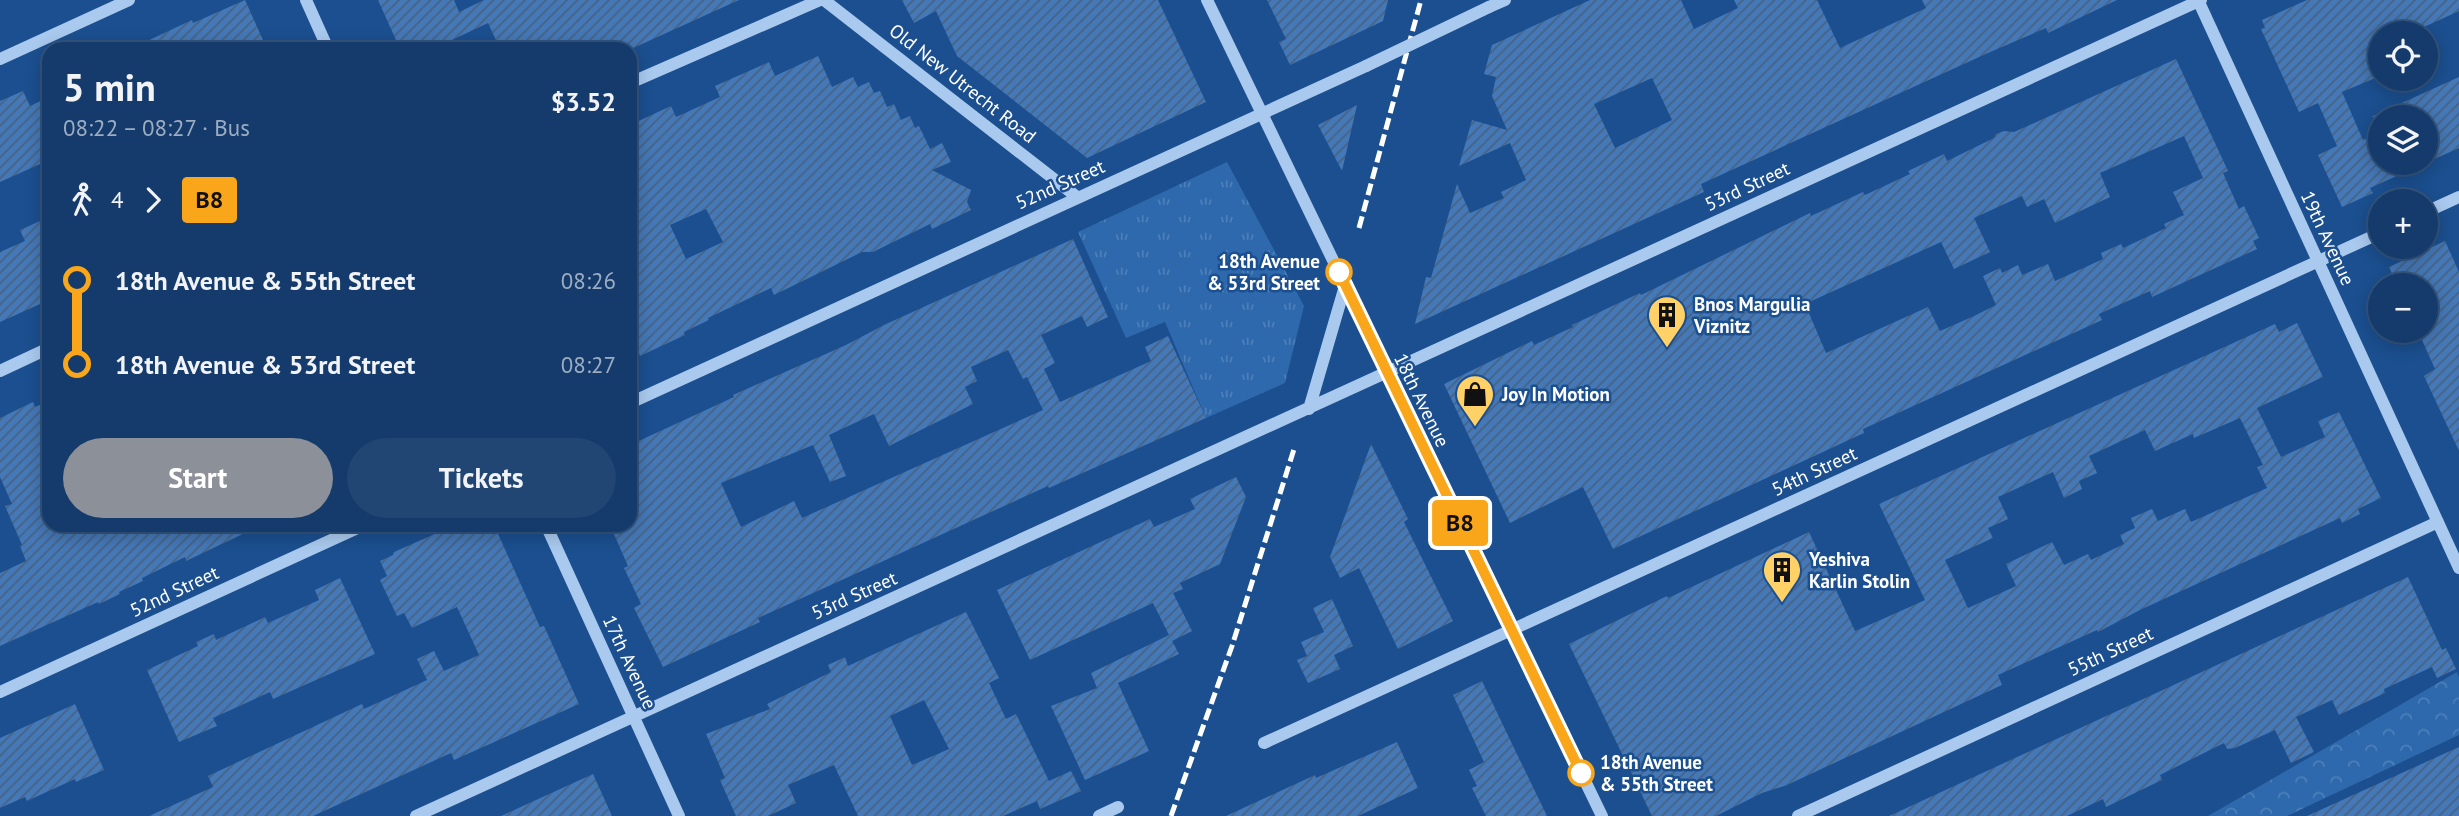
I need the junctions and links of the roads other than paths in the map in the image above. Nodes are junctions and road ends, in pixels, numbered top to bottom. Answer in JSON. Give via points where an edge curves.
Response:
{"nodes":[{"id":1,"x":129,"y":0,"type":"edge"},
{"id":2,"x":306,"y":0,"type":"edge"},
{"id":3,"x":822,"y":0,"type":"edge"},
{"id":4,"x":1207,"y":0,"type":"edge"},
{"id":5,"x":1505,"y":0,"type":"edge"},
{"id":6,"x":2199,"y":1,"type":"edge"},
{"id":7,"x":325,"y":42,"type":"edge"},
{"id":8,"x":0,"y":59,"type":"edge"},
{"id":9,"x":637,"y":80,"type":"edge"},
{"id":10,"x":1263,"y":114,"type":"junction"},
{"id":11,"x":1077,"y":197,"type":"junction"},
{"id":12,"x":2459,"y":197,"type":"edge"},
{"id":13,"x":2438,"y":207,"type":"edge"},
{"id":14,"x":2368,"y":239,"type":"edge"},
{"id":15,"x":2317,"y":262,"type":"junction"},
{"id":16,"x":1345,"y":286,"type":"junction"},
{"id":17,"x":42,"y":351,"type":"edge"},
{"id":18,"x":0,"y":370,"type":"edge"},
{"id":19,"x":1387,"y":373,"type":"junction"},
{"id":20,"x":637,"y":400,"type":"edge"},
{"id":21,"x":1309,"y":409,"type":"junction"},
{"id":22,"x":2438,"y":522,"type":"junction"},
{"id":23,"x":349,"y":532,"type":"edge"},
{"id":24,"x":549,"y":532,"type":"edge"},
{"id":25,"x":2459,"y":568,"type":"edge"},
{"id":26,"x":1513,"y":630,"type":"junction"},
{"id":27,"x":0,"y":692,"type":"edge"},
{"id":28,"x":634,"y":716,"type":"junction"},
{"id":29,"x":1264,"y":743,"type":"dead end"},
{"id":30,"x":1118,"y":807,"type":"dead end"},
{"id":31,"x":416,"y":816,"type":"edge"},
{"id":32,"x":679,"y":816,"type":"edge"},
{"id":33,"x":1098,"y":816,"type":"edge"},
{"id":34,"x":1602,"y":816,"type":"edge"},
{"id":35,"x":1798,"y":816,"type":"edge"}],
"edges":[{"from":1,"to":8,"type":"street"},
{"from":2,"to":7,"type":"street"},
{"from":3,"to":9,"type":"street"},
{"from":3,"to":11,"type":"street","name":"Old New Utrecht Road"},
{"from":4,"to":10,"type":"street","name":"18th Avenue"},
{"from":5,"to":10,"type":"street","name":"52nd Street","bridge":true},
{"from":6,"to":15,"type":"street","name":"19th Avenue"},
{"from":6,"to":19,"type":"street","name":"53rd Street"},
{"from":10,"to":11,"type":"street","name":"52nd Street"},
{"from":10,"to":16,"type":"street","name":"18th Avenue"},
{"from":11,"to":20,"type":"street","name":"52nd Street"},
{"from":12,"to":13,"type":"street"},
{"from":14,"to":15,"type":"street","name":"54th Street"},
{"from":15,"to":22,"type":"street","name":"19th Avenue"},
{"from":15,"to":26,"type":"street","name":"54th Street"},
{"from":16,"to":19,"type":"street","name":"18th Avenue"},
{"from":16,"to":21,"type":"street"},
{"from":17,"to":18,"type":"street"},
{"from":19,"to":21,"type":"street","name":"53rd Street"},
{"from":19,"to":26,"type":"street","name":"18th Avenue"},
{"from":21,"to":28,"type":"street","name":"53rd Street"},
{"from":22,"to":25,"type":"street","name":"19th Avenue"},
{"from":22,"to":35,"type":"street","name":"55th Street"},
{"from":23,"to":27,"type":"street","name":"52nd Street"},
{"from":24,"to":28,"type":"street","name":"17th Avenue"},
{"from":26,"to":29,"type":"street","name":"54th Street"},
{"from":26,"to":34,"type":"street","name":"18th Avenue"},
{"from":28,"to":31,"type":"street","name":"53rd Street"},
{"from":28,"to":32,"type":"street","name":"17th Avenue"},
{"from":30,"to":33,"type":"street"}]}
